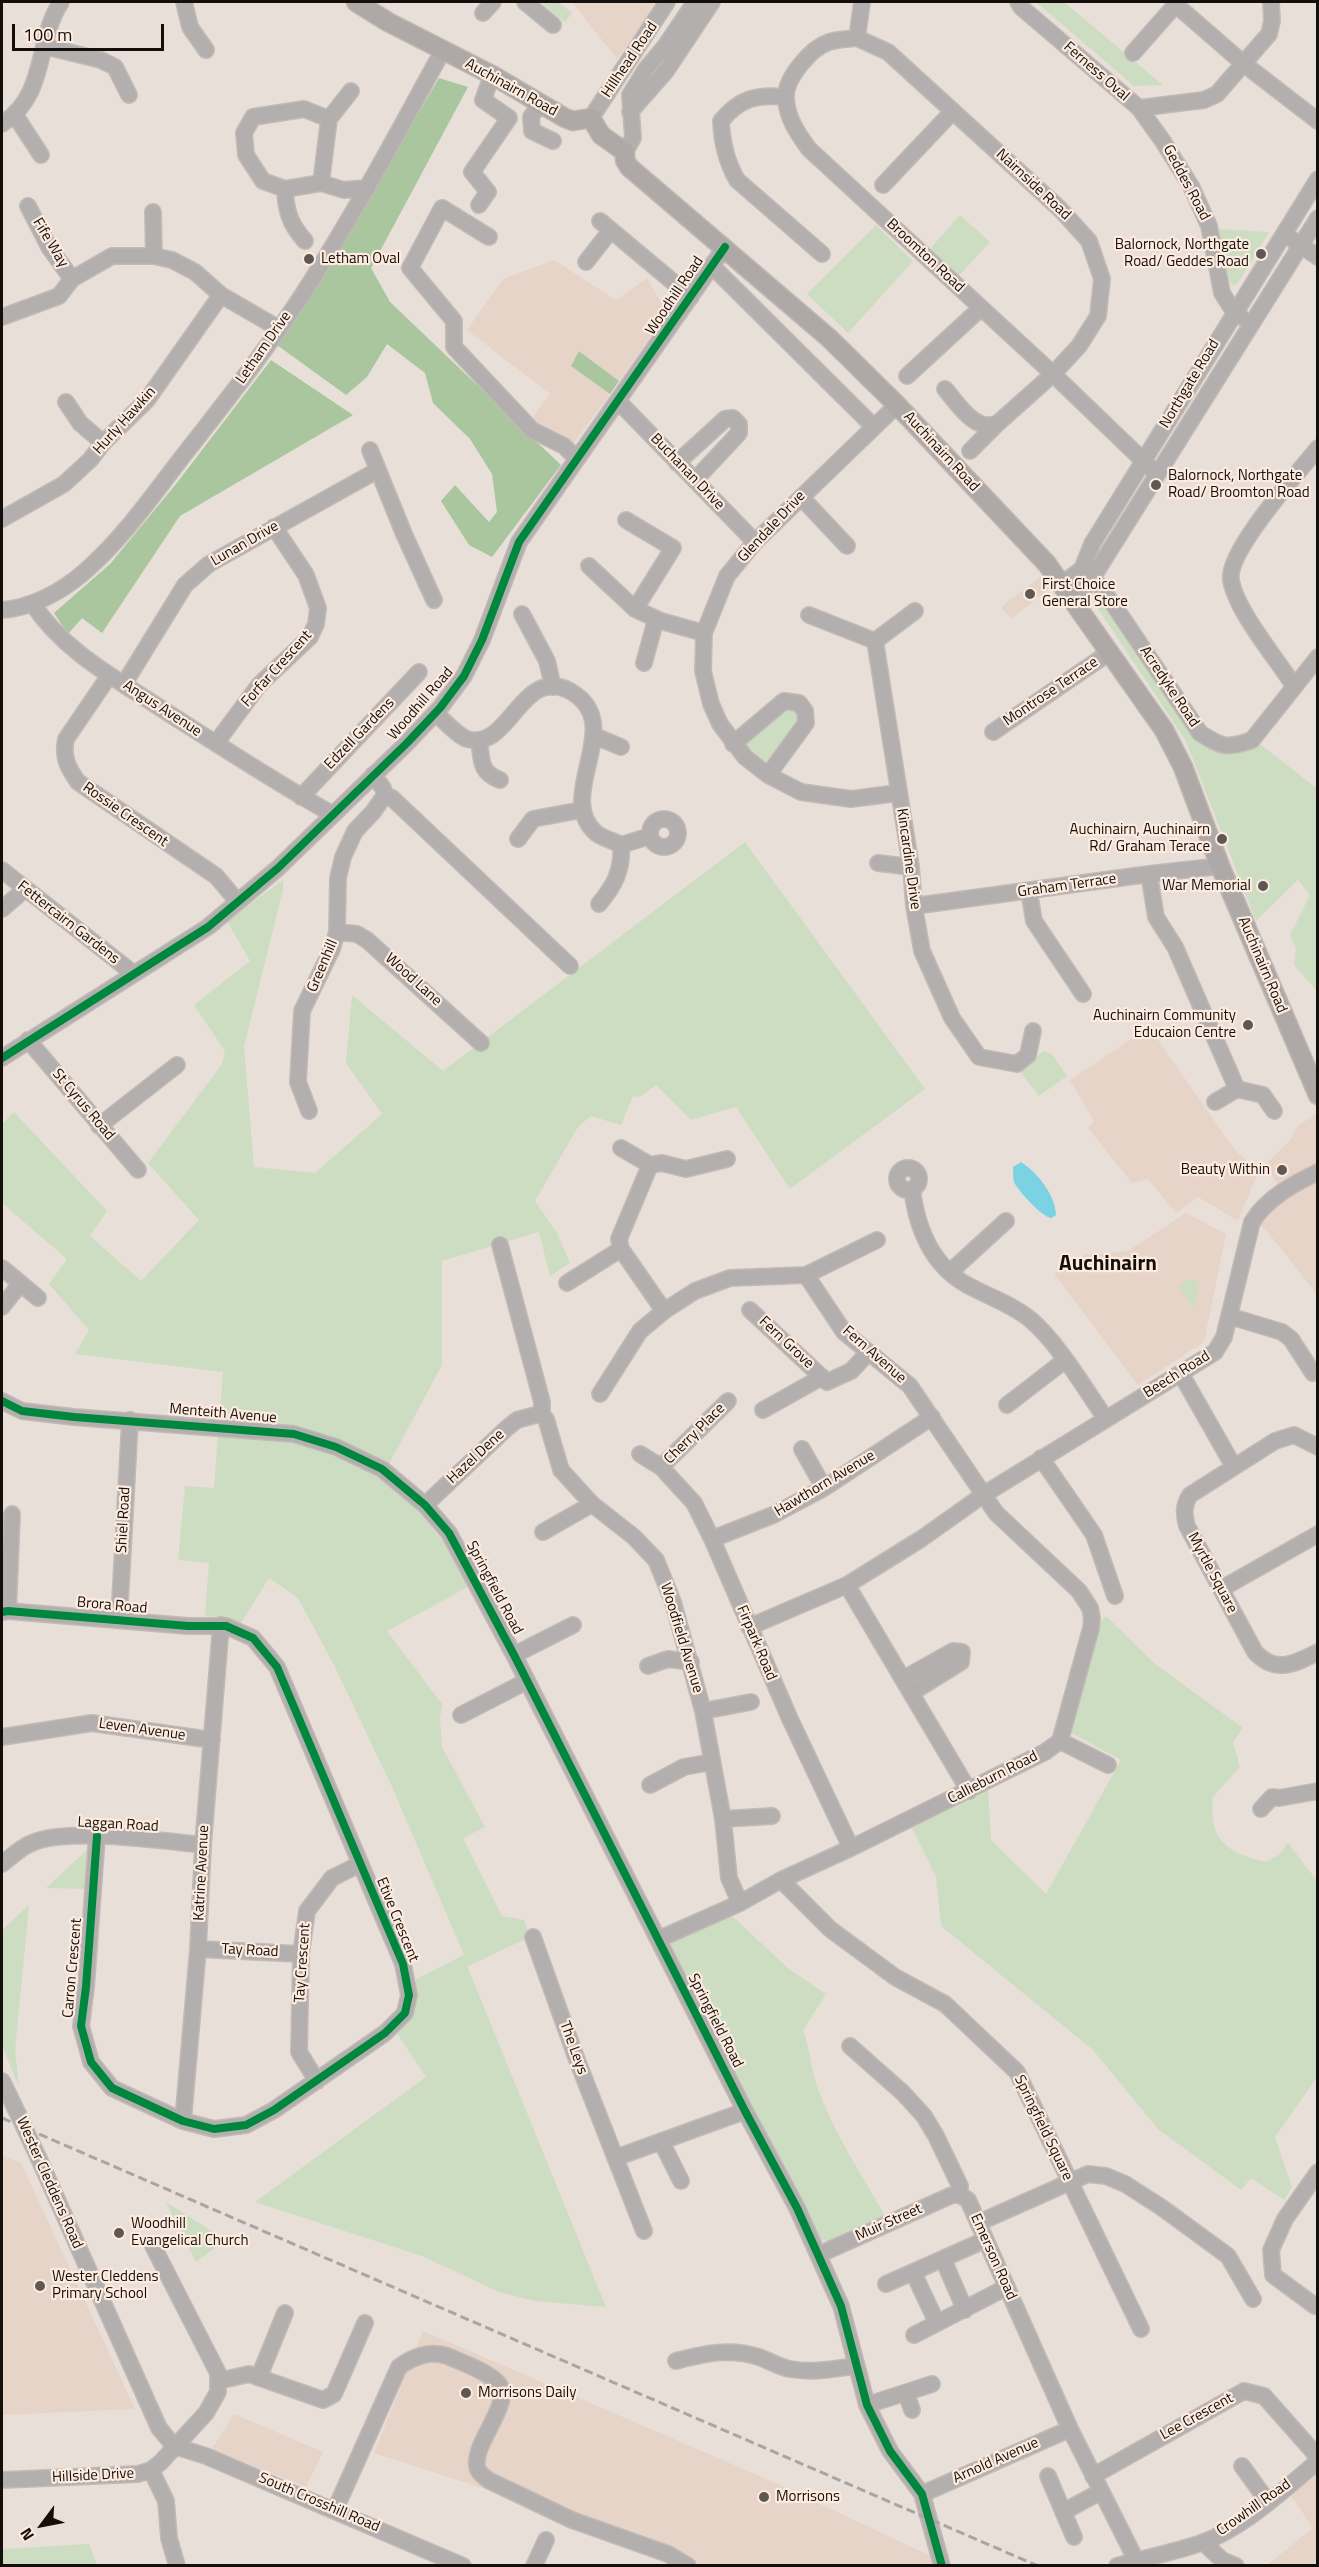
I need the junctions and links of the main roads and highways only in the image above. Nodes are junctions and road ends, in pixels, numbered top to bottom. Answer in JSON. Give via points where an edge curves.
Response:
{"nodes":[{"id":1,"x":356,"y":2,"type":"edge"},
{"id":2,"x":1317,"y":1095,"type":"edge"}],
"edges":[{"from":1,"to":2,"type":"main road","name":"Auchinairn Road","via":[[573,121],[591,118],[601,135],[625,152],[629,167],[829,338],[1047,564],[1110,652],[1183,767],[1220,866]]}]}
